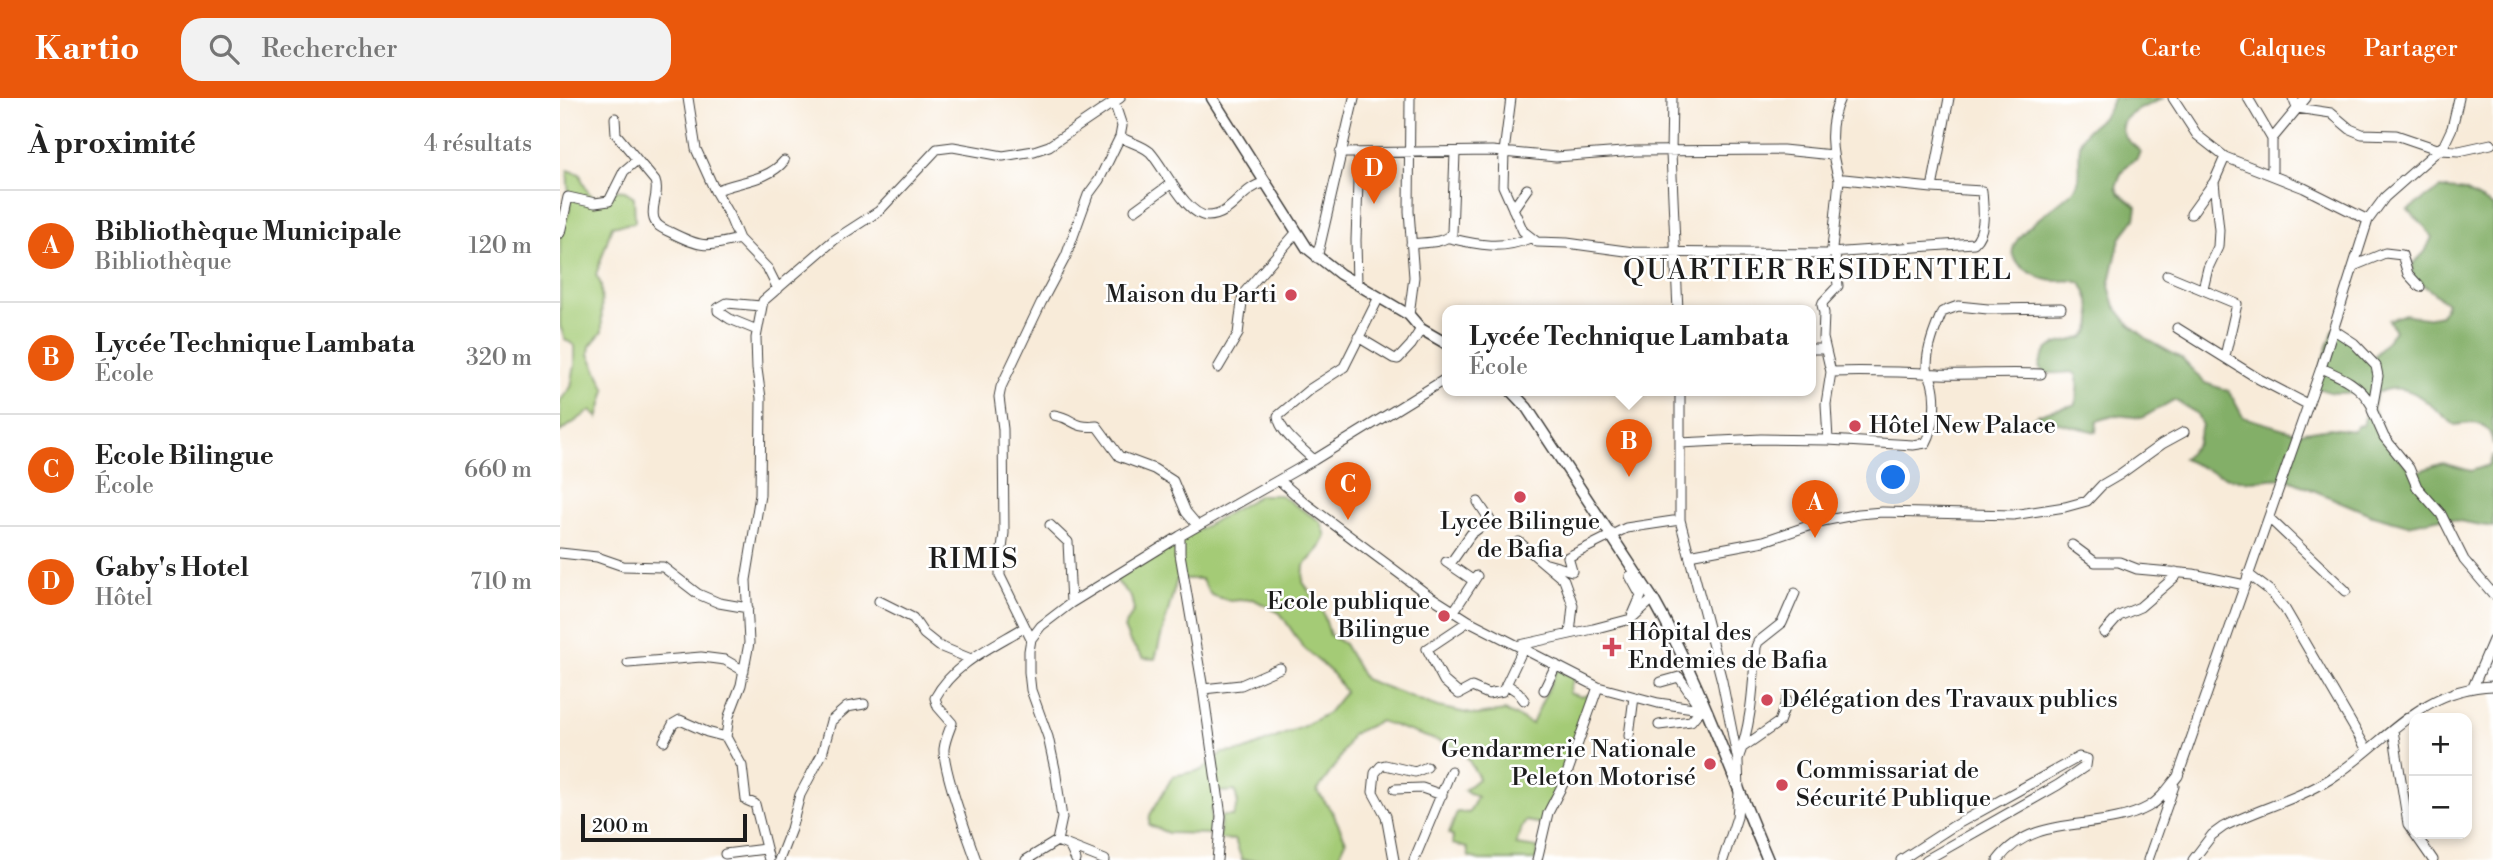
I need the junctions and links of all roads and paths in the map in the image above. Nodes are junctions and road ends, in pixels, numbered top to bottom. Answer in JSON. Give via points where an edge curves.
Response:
{"nodes":[{"id":1,"x":688,"y":98,"type":"edge"},
{"id":2,"x":1212,"y":98,"type":"edge"},
{"id":3,"x":1354,"y":98,"type":"edge"},
{"id":4,"x":1410,"y":98,"type":"edge"},
{"id":5,"x":1511,"y":98,"type":"edge"},
{"id":6,"x":1672,"y":98,"type":"edge"},
{"id":7,"x":1832,"y":98,"type":"edge"},
{"id":8,"x":1840,"y":98,"type":"edge"},
{"id":9,"x":1949,"y":98,"type":"edge"},
{"id":10,"x":2174,"y":98,"type":"edge"},
{"id":11,"x":2248,"y":98,"type":"edge"},
{"id":12,"x":2293,"y":98,"type":"edge"},
{"id":13,"x":2306,"y":98,"type":"edge"},
{"id":14,"x":2459,"y":98,"type":"edge"},
{"id":15,"x":1116,"y":100,"type":"edge"},
{"id":16,"x":2297,"y":108,"type":"junction"},
{"id":17,"x":1835,"y":110,"type":"junction"},
{"id":18,"x":615,"y":118,"type":"dead end"},
{"id":19,"x":1120,"y":138,"type":"junction"},
{"id":20,"x":2273,"y":139,"type":"junction"},
{"id":21,"x":2491,"y":144,"type":"dead end"},
{"id":22,"x":2440,"y":150,"type":"junction"},
{"id":23,"x":1504,"y":152,"type":"junction"},
{"id":24,"x":1340,"y":153,"type":"junction"},
{"id":25,"x":1359,"y":153,"type":"junction"},
{"id":26,"x":1411,"y":153,"type":"junction"},
{"id":27,"x":1455,"y":153,"type":"junction"},
{"id":28,"x":1671,"y":153,"type":"junction"},
{"id":29,"x":1832,"y":155,"type":"junction"},
{"id":30,"x":2225,"y":157,"type":"junction"},
{"id":31,"x":637,"y":160,"type":"junction"},
{"id":32,"x":784,"y":161,"type":"dead end"},
{"id":33,"x":2272,"y":175,"type":"junction"},
{"id":34,"x":1839,"y":180,"type":"junction"},
{"id":35,"x":2214,"y":182,"type":"junction"},
{"id":36,"x":1172,"y":183,"type":"junction"},
{"id":37,"x":1264,"y":183,"type":"junction"},
{"id":38,"x":1932,"y":188,"type":"junction"},
{"id":39,"x":1527,"y":189,"type":"dead end"},
{"id":40,"x":715,"y":191,"type":"junction"},
{"id":41,"x":1513,"y":209,"type":"junction"},
{"id":42,"x":1135,"y":210,"type":"dead end"},
{"id":43,"x":2192,"y":214,"type":"dead end"},
{"id":44,"x":2368,"y":220,"type":"junction"},
{"id":45,"x":560,"y":233,"type":"edge"},
{"id":46,"x":1296,"y":233,"type":"junction"},
{"id":47,"x":1449,"y":238,"type":"junction"},
{"id":48,"x":1530,"y":238,"type":"junction"},
{"id":49,"x":739,"y":239,"type":"junction"},
{"id":50,"x":1410,"y":244,"type":"junction"},
{"id":51,"x":1676,"y":252,"type":"junction"},
{"id":52,"x":1833,"y":253,"type":"junction"},
{"id":53,"x":1317,"y":258,"type":"junction"},
{"id":54,"x":2356,"y":265,"type":"junction"},
{"id":55,"x":2167,"y":275,"type":"dead end"},
{"id":56,"x":1357,"y":285,"type":"junction"},
{"id":57,"x":2420,"y":286,"type":"dead end"},
{"id":58,"x":778,"y":289,"type":"junction"},
{"id":59,"x":2203,"y":289,"type":"junction"},
{"id":60,"x":1379,"y":297,"type":"junction"},
{"id":61,"x":1678,"y":305,"type":"edge"},
{"id":62,"x":761,"y":306,"type":"junction"},
{"id":63,"x":2061,"y":308,"type":"dead end"},
{"id":64,"x":1409,"y":315,"type":"junction"},
{"id":65,"x":2177,"y":328,"type":"dead end"},
{"id":66,"x":1422,"y":329,"type":"junction"},
{"id":67,"x":757,"y":330,"type":"junction"},
{"id":68,"x":2334,"y":330,"type":"junction"},
{"id":69,"x":1359,"y":337,"type":"junction"},
{"id":70,"x":1442,"y":341,"type":"edge"},
{"id":71,"x":1816,"y":349,"type":"edge"},
{"id":72,"x":1825,"y":349,"type":"junction"},
{"id":73,"x":2225,"y":356,"type":"junction"},
{"id":74,"x":1218,"y":368,"type":"dead end"},
{"id":75,"x":2321,"y":368,"type":"junction"},
{"id":76,"x":1831,"y":372,"type":"junction"},
{"id":77,"x":1927,"y":373,"type":"junction"},
{"id":78,"x":1941,"y":374,"type":"junction"},
{"id":79,"x":2041,"y":374,"type":"dead end"},
{"id":80,"x":1442,"y":380,"type":"edge"},
{"id":81,"x":1932,"y":382,"type":"junction"},
{"id":82,"x":1516,"y":396,"type":"edge"},
{"id":83,"x":1680,"y":396,"type":"edge"},
{"id":84,"x":2307,"y":404,"type":"junction"},
{"id":85,"x":2372,"y":406,"type":"junction"},
{"id":86,"x":1054,"y":415,"type":"dead end"},
{"id":87,"x":2184,"y":432,"type":"dead end"},
{"id":88,"x":1828,"y":440,"type":"junction"},
{"id":89,"x":1680,"y":443,"type":"junction"},
{"id":90,"x":1314,"y":460,"type":"junction"},
{"id":91,"x":1279,"y":480,"type":"junction"},
{"id":92,"x":1478,"y":502,"type":"dead end"},
{"id":93,"x":2269,"y":518,"type":"junction"},
{"id":94,"x":1679,"y":520,"type":"junction"},
{"id":95,"x":1050,"y":525,"type":"dead end"},
{"id":96,"x":1197,"y":525,"type":"junction"},
{"id":97,"x":1610,"y":535,"type":"junction"},
{"id":98,"x":1180,"y":536,"type":"junction"},
{"id":99,"x":1519,"y":542,"type":"dead end"},
{"id":100,"x":2072,"y":545,"type":"dead end"},
{"id":101,"x":560,"y":553,"type":"edge"},
{"id":102,"x":1689,"y":555,"type":"junction"},
{"id":103,"x":1547,"y":564,"type":"junction"},
{"id":104,"x":2176,"y":572,"type":"junction"},
{"id":105,"x":2248,"y":574,"type":"junction"},
{"id":106,"x":1630,"y":576,"type":"dead end"},
{"id":107,"x":2245,"y":586,"type":"junction"},
{"id":108,"x":2346,"y":591,"type":"dead end"},
{"id":109,"x":1795,"y":593,"type":"dead end"},
{"id":110,"x":2493,"y":594,"type":"edge"},
{"id":111,"x":1653,"y":599,"type":"junction"},
{"id":112,"x":879,"y":601,"type":"dead end"},
{"id":113,"x":1071,"y":603,"type":"junction"},
{"id":114,"x":748,"y":608,"type":"junction"},
{"id":115,"x":1454,"y":611,"type":"junction"},
{"id":116,"x":1631,"y":619,"type":"junction"},
{"id":117,"x":1469,"y":621,"type":"junction"},
{"id":118,"x":1025,"y":627,"type":"junction"},
{"id":119,"x":2104,"y":633,"type":"dead end"},
{"id":120,"x":1570,"y":634,"type":"junction"},
{"id":121,"x":1031,"y":639,"type":"junction"},
{"id":122,"x":2493,"y":639,"type":"edge"},
{"id":123,"x":1522,"y":646,"type":"junction"},
{"id":124,"x":971,"y":659,"type":"junction"},
{"id":125,"x":628,"y":663,"type":"dead end"},
{"id":126,"x":1556,"y":664,"type":"junction"},
{"id":127,"x":1280,"y":668,"type":"dead end"},
{"id":128,"x":744,"y":671,"type":"junction"},
{"id":129,"x":1661,"y":682,"type":"dead end"},
{"id":130,"x":1506,"y":684,"type":"junction"},
{"id":131,"x":2493,"y":686,"type":"edge"},
{"id":132,"x":1598,"y":687,"type":"junction"},
{"id":133,"x":2473,"y":687,"type":"junction"},
{"id":134,"x":1203,"y":689,"type":"junction"},
{"id":135,"x":1544,"y":690,"type":"dead end"},
{"id":136,"x":1634,"y":697,"type":"junction"},
{"id":137,"x":1524,"y":700,"type":"dead end"},
{"id":138,"x":1787,"y":700,"type":"dead end"},
{"id":139,"x":864,"y":704,"type":"dead end"},
{"id":140,"x":1704,"y":710,"type":"junction"},
{"id":141,"x":1659,"y":725,"type":"dead end"},
{"id":142,"x":2393,"y":730,"type":"junction"},
{"id":143,"x":1629,"y":736,"type":"dead end"},
{"id":144,"x":726,"y":737,"type":"junction"},
{"id":145,"x":664,"y":741,"type":"dead end"},
{"id":146,"x":1743,"y":747,"type":"junction"},
{"id":147,"x":2367,"y":750,"type":"junction"},
{"id":148,"x":1738,"y":761,"type":"junction"},
{"id":149,"x":1427,"y":766,"type":"dead end"},
{"id":150,"x":1451,"y":771,"type":"dead end"},
{"id":151,"x":2178,"y":776,"type":"junction"},
{"id":152,"x":1395,"y":789,"type":"dead end"},
{"id":153,"x":1739,"y":793,"type":"junction"},
{"id":154,"x":1442,"y":795,"type":"junction"},
{"id":155,"x":1057,"y":841,"type":"junction"},
{"id":156,"x":1070,"y":847,"type":"junction"},
{"id":157,"x":765,"y":849,"type":"junction"},
{"id":158,"x":725,"y":854,"type":"dead end"},
{"id":159,"x":769,"y":860,"type":"edge"},
{"id":160,"x":779,"y":860,"type":"edge"},
{"id":161,"x":976,"y":860,"type":"edge"},
{"id":162,"x":1026,"y":860,"type":"edge"},
{"id":163,"x":1076,"y":860,"type":"edge"},
{"id":164,"x":1105,"y":860,"type":"edge"},
{"id":165,"x":1217,"y":860,"type":"edge"},
{"id":166,"x":1394,"y":860,"type":"edge"},
{"id":167,"x":1413,"y":860,"type":"edge"},
{"id":168,"x":1537,"y":860,"type":"edge"},
{"id":169,"x":1723,"y":860,"type":"edge"},
{"id":170,"x":1768,"y":860,"type":"edge"},
{"id":171,"x":1901,"y":860,"type":"edge"},
{"id":172,"x":1926,"y":860,"type":"edge"},
{"id":173,"x":1998,"y":860,"type":"edge"},
{"id":174,"x":2148,"y":860,"type":"edge"},
{"id":175,"x":2193,"y":860,"type":"edge"},
{"id":176,"x":2433,"y":860,"type":"edge"}],
"edges":[{"from":1,"to":40,"type":"street","via":[[696,149]]},
{"from":2,"to":37,"type":"main road"},
{"from":3,"to":24,"type":"street"},
{"from":4,"to":26,"type":"street"},
{"from":5,"to":23,"type":"street"},
{"from":6,"to":28,"type":"street"},
{"from":7,"to":17,"type":"street"},
{"from":8,"to":17,"type":"street"},
{"from":9,"to":38,"type":"street"},
{"from":10,"to":30,"type":"street","via":[[2197,135]]},
{"from":11,"to":20,"type":"street"},
{"from":12,"to":16,"type":"street"},
{"from":13,"to":16,"type":"street"},
{"from":14,"to":22,"type":"street","via":[[2452,128]]},
{"from":15,"to":19,"type":"street"},
{"from":15,"to":58,"type":"street","via":[[1034,152],[1003,156],[953,147],[937,149],[879,211],[834,240]]},
{"from":16,"to":20,"type":"street"},
{"from":16,"to":22,"type":"street","via":[[2331,113],[2362,134],[2396,135]]},
{"from":17,"to":29,"type":"street"},
{"from":18,"to":31,"type":"street","via":[[616,134]]},
{"from":19,"to":36,"type":"street","via":[[1147,150]]},
{"from":19,"to":118,"type":"street","via":[[1088,195],[1066,256],[999,397],[1004,533],[1000,576]]},
{"from":20,"to":33,"type":"street"},
{"from":21,"to":22,"type":"street"},
{"from":22,"to":44,"type":"street","via":[[2385,197]]},
{"from":23,"to":27,"type":"street"},
{"from":23,"to":28,"type":"street","via":[[1556,157]]},
{"from":23,"to":41,"type":"street","via":[[1503,186]]},
{"from":24,"to":25,"type":"street"},
{"from":24,"to":53,"type":"street"},
{"from":25,"to":26,"type":"street"},
{"from":25,"to":56,"type":"street"},
{"from":26,"to":27,"type":"street"},
{"from":26,"to":50,"type":"street"},
{"from":27,"to":47,"type":"street"},
{"from":28,"to":29,"type":"street","via":[[1783,150]]},
{"from":28,"to":51,"type":"street"},
{"from":29,"to":34,"type":"street"},
{"from":30,"to":33,"type":"street"},
{"from":30,"to":35,"type":"street"},
{"from":31,"to":45,"type":"street","via":[[624,171],[608,201],[568,197]]},
{"from":31,"to":49,"type":"street","via":[[657,187],[653,217],[658,226],[694,244]]},
{"from":32,"to":40,"type":"street","via":[[778,170]]},
{"from":33,"to":44,"type":"street"},
{"from":34,"to":38,"type":"street"},
{"from":34,"to":52,"type":"street"},
{"from":35,"to":43,"type":"street"},
{"from":35,"to":59,"type":"street","via":[[2218,247]]},
{"from":36,"to":37,"type":"street","via":[[1192,209],[1209,216]]},
{"from":36,"to":42,"type":"street"},
{"from":37,"to":46,"type":"main road"},
{"from":38,"to":52,"type":"street","via":[[1982,191],[1983,222],[1978,240]]},
{"from":39,"to":41,"type":"street"},
{"from":40,"to":49,"type":"street"},
{"from":41,"to":48,"type":"street"},
{"from":44,"to":54,"type":"street"},
{"from":46,"to":53,"type":"main road"},
{"from":46,"to":74,"type":"street","via":[[1243,294],[1238,334]]},
{"from":47,"to":48,"type":"street","via":[[1497,246]]},
{"from":47,"to":50,"type":"street"},
{"from":48,"to":51,"type":"street","via":[[1633,252]]},
{"from":49,"to":58,"type":"street","via":[[768,269]]},
{"from":50,"to":64,"type":"street","via":[[1414,277]]},
{"from":51,"to":52,"type":"street"},
{"from":51,"to":61,"type":"street"},
{"from":52,"to":72,"type":"street","via":[[1838,286],[1823,302]]},
{"from":53,"to":56,"type":"main road"},
{"from":54,"to":57,"type":"street","via":[[2385,253],[2402,255],[2408,274]]},
{"from":54,"to":68,"type":"street"},
{"from":55,"to":59,"type":"street"},
{"from":56,"to":60,"type":"main road"},
{"from":58,"to":62,"type":"street"},
{"from":59,"to":73,"type":"street","via":[[2237,304]]},
{"from":60,"to":64,"type":"main road"},
{"from":60,"to":69,"type":"street"},
{"from":62,"to":67,"type":"street"},
{"from":62,"to":67,"type":"street","via":[[727,303],[718,308],[730,320]]},
{"from":63,"to":77,"type":"street","via":[[1945,309],[1929,350]]},
{"from":64,"to":66,"type":"main road"},
{"from":65,"to":73,"type":"street"},
{"from":66,"to":69,"type":"street","via":[[1398,359]]},
{"from":66,"to":70,"type":"main road"},
{"from":67,"to":114,"type":"street","via":[[760,495],[747,568]]},
{"from":68,"to":75,"type":"street"},
{"from":68,"to":85,"type":"street","via":[[2376,366]]},
{"from":69,"to":90,"type":"street","via":[[1344,367],[1278,416],[1285,431]]},
{"from":71,"to":72,"type":"street"},
{"from":72,"to":76,"type":"street"},
{"from":73,"to":84,"type":"street"},
{"from":75,"to":84,"type":"street"},
{"from":75,"to":85,"type":"street","via":[[2352,383]]},
{"from":76,"to":77,"type":"street"},
{"from":76,"to":88,"type":"street","via":[[1826,404]]},
{"from":77,"to":78,"type":"street"},
{"from":77,"to":81,"type":"street"},
{"from":78,"to":79,"type":"street"},
{"from":78,"to":81,"type":"street"},
{"from":80,"to":90,"type":"street"},
{"from":81,"to":88,"type":"street","via":[[1932,430],[1926,443]]},
{"from":82,"to":97,"type":"main road"},
{"from":83,"to":89,"type":"street"},
{"from":84,"to":93,"type":"street"},
{"from":85,"to":110,"type":"street","via":[[2388,444],[2441,514],[2464,560]]},
{"from":86,"to":96,"type":"street","via":[[1083,428],[1097,426],[1119,456],[1170,478]]},
{"from":87,"to":102,"type":"street","via":[[2102,485],[2087,501],[2065,507],[2013,514],[1859,514],[1765,541]]},
{"from":88,"to":89,"type":"street"},
{"from":89,"to":94,"type":"street"},
{"from":90,"to":91,"type":"street"},
{"from":91,"to":96,"type":"street"},
{"from":91,"to":115,"type":"street"},
{"from":92,"to":115,"type":"street","via":[[1490,520],[1471,534],[1448,563],[1475,578]]},
{"from":93,"to":105,"type":"street"},
{"from":93,"to":108,"type":"street"},
{"from":94,"to":97,"type":"street"},
{"from":94,"to":102,"type":"street"},
{"from":95,"to":113,"type":"street","via":[[1068,541]]},
{"from":96,"to":98,"type":"street"},
{"from":97,"to":103,"type":"street","via":[[1568,557],[1572,571]]},
{"from":97,"to":111,"type":"main road"},
{"from":98,"to":113,"type":"street"},
{"from":98,"to":134,"type":"street"},
{"from":99,"to":103,"type":"street"},
{"from":100,"to":104,"type":"street","via":[[2095,562]]},
{"from":101,"to":114,"type":"street","via":[[597,557],[623,566],[663,567],[698,594]]},
{"from":102,"to":148,"type":"street"},
{"from":103,"to":120,"type":"street","via":[[1564,580],[1570,594]]},
{"from":104,"to":107,"type":"street"},
{"from":104,"to":119,"type":"street","via":[[2140,607],[2119,615]]},
{"from":105,"to":107,"type":"street"},
{"from":105,"to":147,"type":"street","via":[[2285,609]]},
{"from":106,"to":116,"type":"street","via":[[1641,596]]},
{"from":107,"to":151,"type":"street"},
{"from":109,"to":146,"type":"street","via":[[1782,623],[1756,647]]},
{"from":111,"to":116,"type":"street"},
{"from":111,"to":140,"type":"main road","via":[[1684,656]]},
{"from":112,"to":124,"type":"street","via":[[913,618],[939,646]]},
{"from":113,"to":121,"type":"street"},
{"from":114,"to":128,"type":"street"},
{"from":115,"to":117,"type":"street"},
{"from":116,"to":120,"type":"street"},
{"from":117,"to":123,"type":"street"},
{"from":117,"to":130,"type":"street","via":[[1427,649],[1444,681],[1459,694],[1472,687],[1488,694],[1503,691]]},
{"from":118,"to":121,"type":"street"},
{"from":118,"to":124,"type":"street"},
{"from":120,"to":123,"type":"street"},
{"from":121,"to":155,"type":"street","via":[[1031,690],[1048,737],[1062,818]]},
{"from":122,"to":133,"type":"street"},
{"from":123,"to":126,"type":"street"},
{"from":123,"to":130,"type":"street"},
{"from":124,"to":161,"type":"street","via":[[948,678],[935,702],[952,723],[945,755]]},
{"from":125,"to":128,"type":"street","via":[[701,657],[725,660]]},
{"from":126,"to":132,"type":"street"},
{"from":126,"to":135,"type":"street"},
{"from":127,"to":134,"type":"street","via":[[1241,685]]},
{"from":128,"to":144,"type":"street"},
{"from":129,"to":140,"type":"street","via":[[1679,677]]},
{"from":130,"to":137,"type":"street"},
{"from":131,"to":133,"type":"street"},
{"from":132,"to":136,"type":"street"},
{"from":132,"to":168,"type":"street","via":[[1548,813]]},
{"from":133,"to":142,"type":"street","via":[[2435,699]]},
{"from":134,"to":165,"type":"street","via":[[1221,816]]},
{"from":136,"to":140,"type":"street"},
{"from":136,"to":143,"type":"street"},
{"from":138,"to":146,"type":"street","via":[[1779,722]]},
{"from":139,"to":160,"type":"street","via":[[847,707],[831,721]]},
{"from":140,"to":141,"type":"street","via":[[1691,721]]},
{"from":140,"to":153,"type":"main road"},
{"from":142,"to":147,"type":"street"},
{"from":142,"to":176,"type":"street","via":[[2408,824]]},
{"from":144,"to":145,"type":"street","via":[[680,720]]},
{"from":144,"to":157,"type":"street","via":[[742,766],[746,800],[758,810]]},
{"from":146,"to":148,"type":"street"},
{"from":147,"to":175,"type":"street","via":[[2328,780],[2223,827]]},
{"from":148,"to":153,"type":"street"},
{"from":149,"to":166,"type":"street","via":[[1415,772],[1385,765],[1375,774],[1374,796],[1386,816]]},
{"from":150,"to":154,"type":"street"},
{"from":151,"to":173,"type":"street","via":[[2148,807],[2033,833]]},
{"from":151,"to":174,"type":"street"},
{"from":152,"to":154,"type":"street","via":[[1422,788]]},
{"from":153,"to":169,"type":"street","via":[[1737,817]]},
{"from":153,"to":170,"type":"main road"},
{"from":154,"to":167,"type":"street"},
{"from":155,"to":156,"type":"street"},
{"from":155,"to":162,"type":"street"},
{"from":156,"to":163,"type":"street"},
{"from":156,"to":164,"type":"street"},
{"from":157,"to":158,"type":"street"},
{"from":157,"to":159,"type":"street"},
{"from":171,"to":172,"type":"street","via":[[2078,757],[2087,759],[2087,766],[2058,785]]}]}
